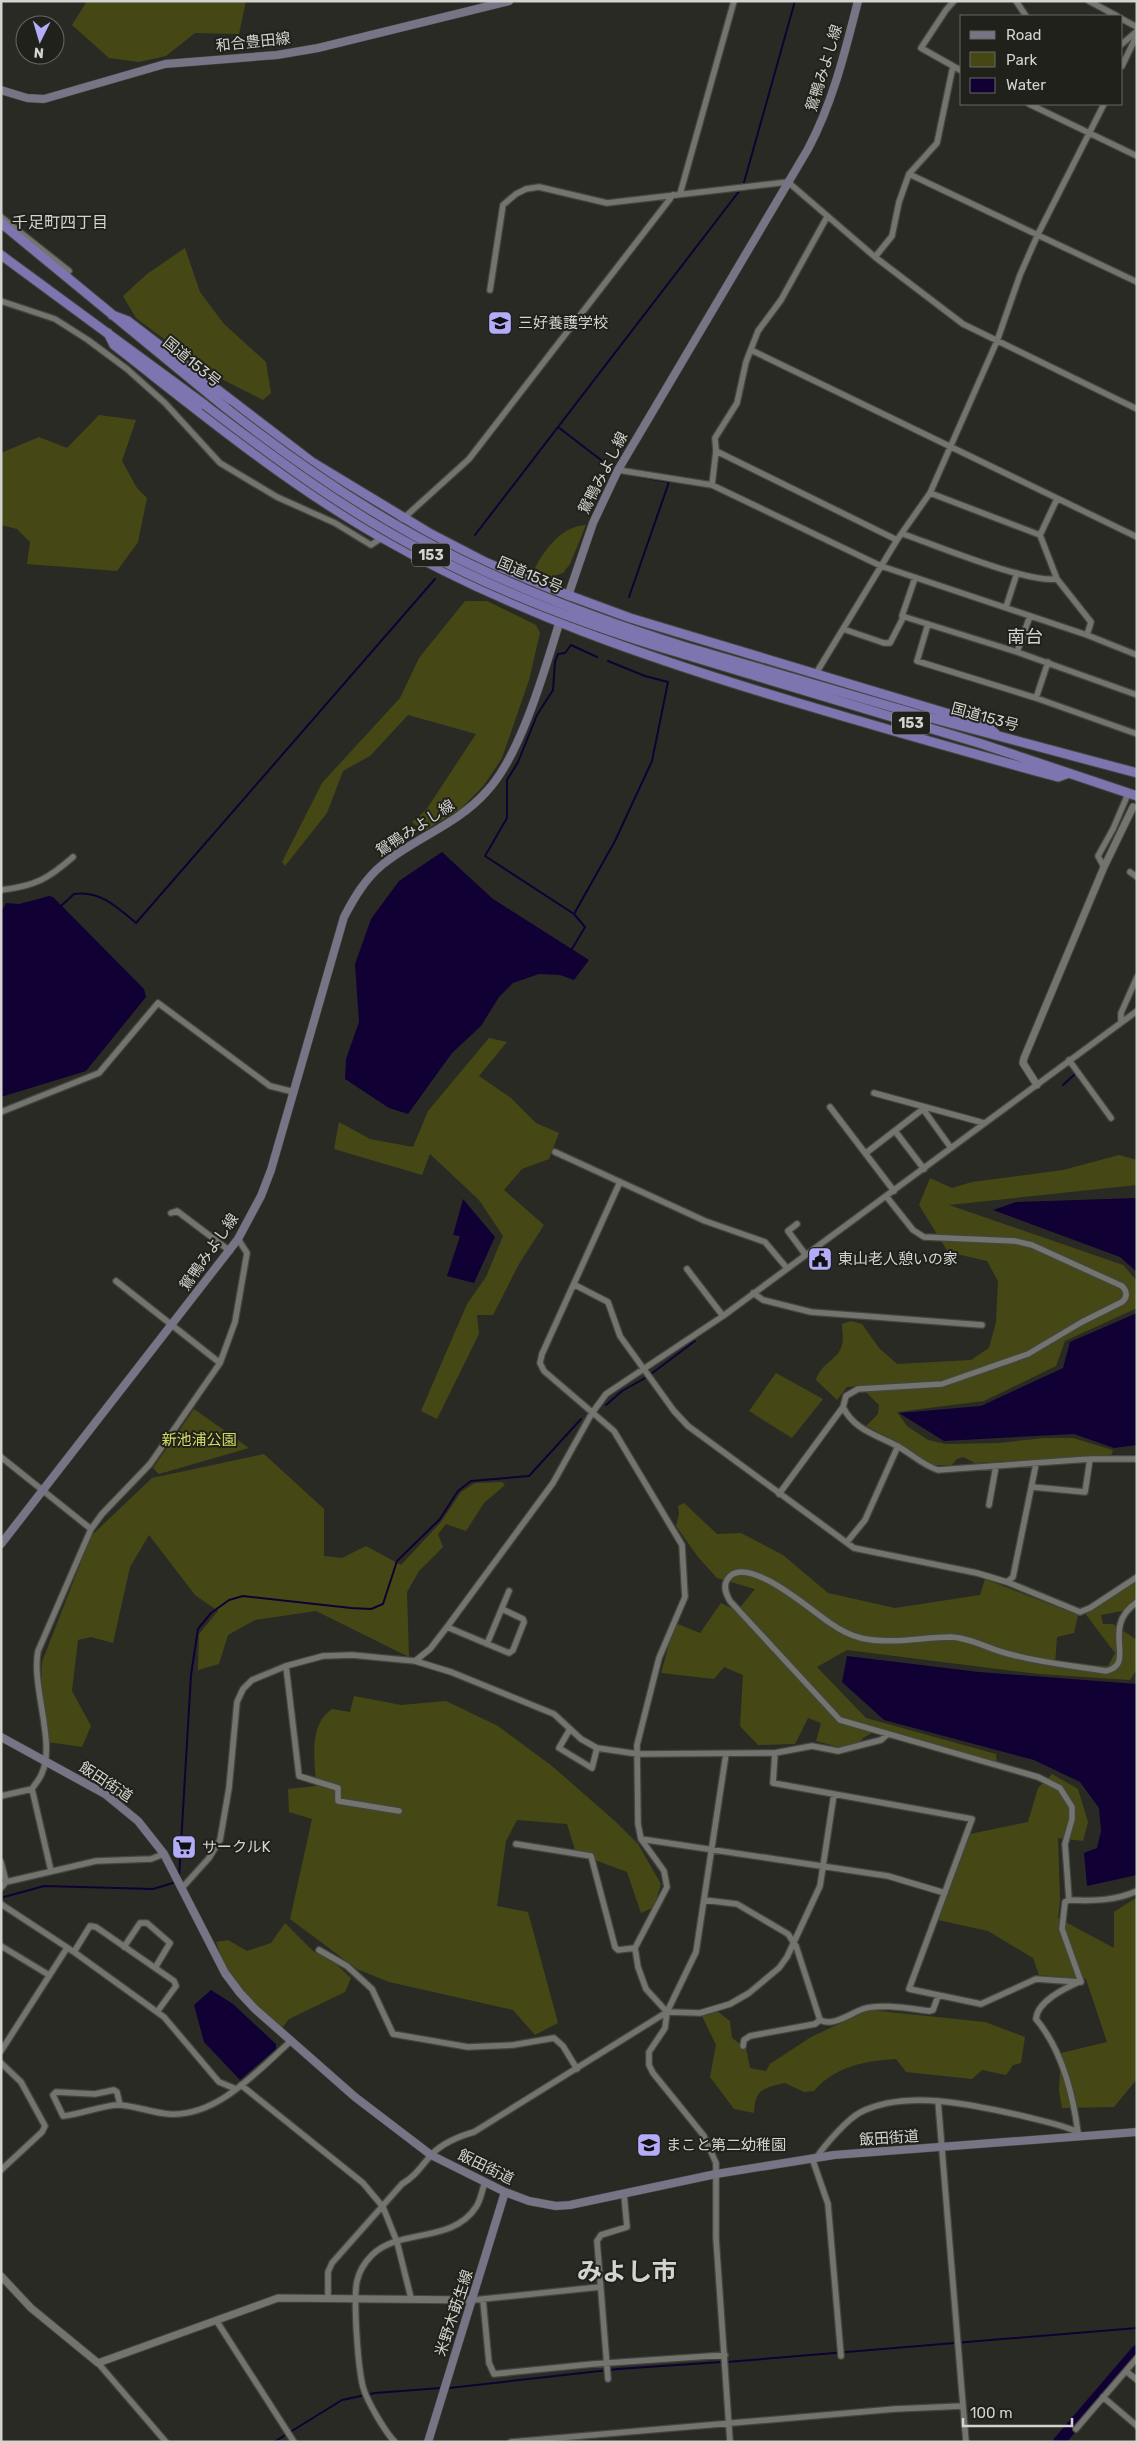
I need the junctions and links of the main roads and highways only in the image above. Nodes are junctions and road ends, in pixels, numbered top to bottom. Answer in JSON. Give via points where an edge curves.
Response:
{"nodes":[{"id":1,"x":509,"y":1,"type":"edge"},
{"id":2,"x":858,"y":1,"type":"edge"},
{"id":3,"x":1,"y":90,"type":"edge"},
{"id":4,"x":1,"y":223,"type":"edge"},
{"id":5,"x":1,"y":255,"type":"edge"},
{"id":6,"x":112,"y":315,"type":"junction"},
{"id":7,"x":108,"y":332,"type":"junction"},
{"id":8,"x":568,"y":596,"type":"junction"},
{"id":9,"x":560,"y":623,"type":"junction"},
{"id":10,"x":685,"y":650,"type":"junction"},
{"id":11,"x":996,"y":734,"type":"junction"},
{"id":12,"x":1137,"y":773,"type":"edge"},
{"id":13,"x":1069,"y":774,"type":"junction"},
{"id":14,"x":1132,"y":795,"type":"edge"},
{"id":15,"x":1,"y":1544,"type":"edge"},
{"id":16,"x":1,"y":1737,"type":"edge"},
{"id":17,"x":1137,"y":2132,"type":"edge"},
{"id":18,"x":505,"y":2192,"type":"junction"},
{"id":19,"x":428,"y":2442,"type":"edge"}],
"edges":[{"from":1,"to":3,"type":"main road","name":"和合豊田線","via":[[318,48],[277,55],[164,64],[44,99],[27,98]]},
{"from":2,"to":8,"type":"main road","name":"鴛鴨みよし線","via":[[830,103],[813,139],[618,470],[593,523]]},
{"from":4,"to":6,"type":"highway","name":"国道153号","number":"153"},
{"from":5,"to":7,"type":"highway","name":"国道153号","number":"153"},
{"from":6,"to":8,"type":"highway","via":[[128,321],[312,462],[485,562]]},
{"from":6,"to":10,"type":"highway","name":"国道153号","number":"153","bridge":true,"via":[[226,408],[310,470],[418,538],[545,598]]},
{"from":7,"to":9,"type":"highway","via":[[114,345],[306,492],[381,538],[480,589]]},
{"from":7,"to":10,"type":"highway","name":"国道153号","number":"153","bridge":true,"via":[[310,482],[418,549],[556,611]]},
{"from":8,"to":9,"type":"main road","name":"鴛鴨みよし線"},
{"from":8,"to":11,"type":"highway","via":[[630,618],[986,725]]},
{"from":9,"to":13,"type":"highway","via":[[660,661],[810,707],[1058,777]]},
{"from":9,"to":15,"type":"main road","name":"鴛鴨みよし線","via":[[518,739],[504,769],[488,791],[462,815],[380,866],[359,890],[344,917],[271,1170],[238,1239]]},
{"from":10,"to":11,"type":"highway","name":"国道153号","number":"153"},
{"from":10,"to":13,"type":"highway","name":"国道153号","number":"153"},
{"from":11,"to":12,"type":"highway","name":"国道153号","number":"153"},
{"from":13,"to":14,"type":"highway","name":"国道153号","number":"153"},
{"from":16,"to":18,"type":"main road","name":"飯田街道","via":[[105,1794],[150,1834],[164,1854],[225,1974],[255,2010],[362,2102],[431,2155]]},
{"from":17,"to":18,"type":"main road","name":"飯田街道","via":[[1078,2134],[814,2158],[556,2206]]},
{"from":18,"to":19,"type":"main road","name":"米野木莇生線"}]}
